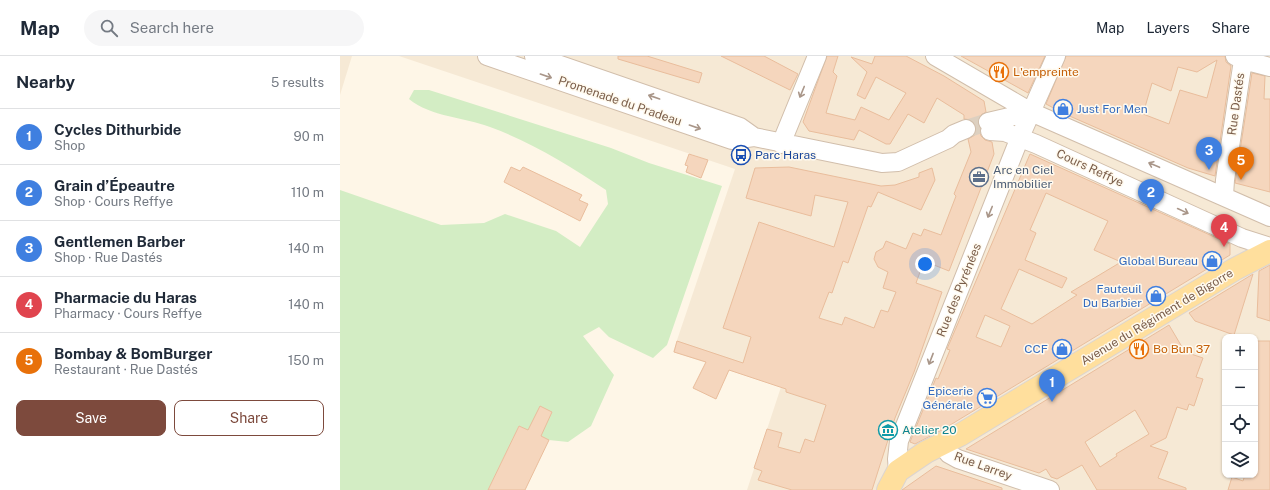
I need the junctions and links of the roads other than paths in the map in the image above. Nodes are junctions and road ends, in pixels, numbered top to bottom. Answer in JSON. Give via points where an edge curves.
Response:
{"nodes":[{"id":1,"x":487,"y":56,"type":"edge"},
{"id":2,"x":525,"y":56,"type":"edge"},
{"id":3,"x":534,"y":56,"type":"edge"},
{"id":4,"x":817,"y":56,"type":"edge"},
{"id":5,"x":935,"y":56,"type":"edge"},
{"id":6,"x":1056,"y":56,"type":"edge"},
{"id":7,"x":1239,"y":58,"type":"edge"},
{"id":8,"x":509,"y":63,"type":"junction"},
{"id":9,"x":1270,"y":67,"type":"edge"},
{"id":10,"x":1031,"y":112,"type":"junction"},
{"id":11,"x":967,"y":134,"type":"tunnel mouth"},
{"id":12,"x":754,"y":137,"type":"junction"},
{"id":13,"x":1020,"y":137,"type":"junction"},
{"id":14,"x":781,"y":144,"type":"junction"},
{"id":15,"x":1224,"y":196,"type":"junction"},
{"id":16,"x":1270,"y":217,"type":"edge"},
{"id":17,"x":1270,"y":247,"type":"edge"},
{"id":18,"x":1270,"y":251,"type":"edge"},
{"id":19,"x":942,"y":445,"type":"junction"},
{"id":20,"x":893,"y":481,"type":"edge"},
{"id":21,"x":1050,"y":490,"type":"edge"}],
"edges":[{"from":1,"to":8,"type":"street","name":"Promenade du Pradeau"},
{"from":2,"to":8,"type":"street","via":[[521,62]]},
{"from":12,"to":3,"type":"street","name":"Promenade du Pradeau","one_way":true,"via":[[740,127]]},
{"from":4,"to":14,"type":"street","one_way":true},
{"from":5,"to":10,"type":"street"},
{"from":6,"to":10,"type":"street","name":"Rue des Pyrénées"},
{"from":7,"to":9,"type":"street"},
{"from":7,"to":15,"type":"street","name":"Rue Dastés"},
{"from":8,"to":12,"type":"street","name":"Promenade du Pradeau","one_way":true,"via":[[732,140]]},
{"from":10,"to":13,"type":"street","name":"Rue des Pyrénées"},
{"from":10,"to":13,"type":"street","via":[[989,127]]},
{"from":15,"to":10,"type":"street","one_way":true},
{"from":11,"to":14,"type":"street","name":"Promenade du Pradeau","via":[[954,134],[948,140],[898,162],[882,163]]},
{"from":12,"to":14,"type":"street","name":"Promenade du Pradeau"},
{"from":13,"to":17,"type":"street","name":"Cours Reffye","one_way":true,"via":[[1242,238]]},
{"from":13,"to":20,"type":"street","name":"Rue des Pyrénées","one_way":true,"via":[[899,441]]},
{"from":15,"to":16,"type":"street"},
{"from":18,"to":19,"type":"main road","name":"Avenue du Régiment de Bigorre","via":[[1235,269]]},
{"from":19,"to":20,"type":"main road","name":"Avenue du Régiment de Bigorre","via":[[926,452]]},
{"from":19,"to":21,"type":"street","name":"Rue Larrey","via":[[949,454],[958,459]]}]}
